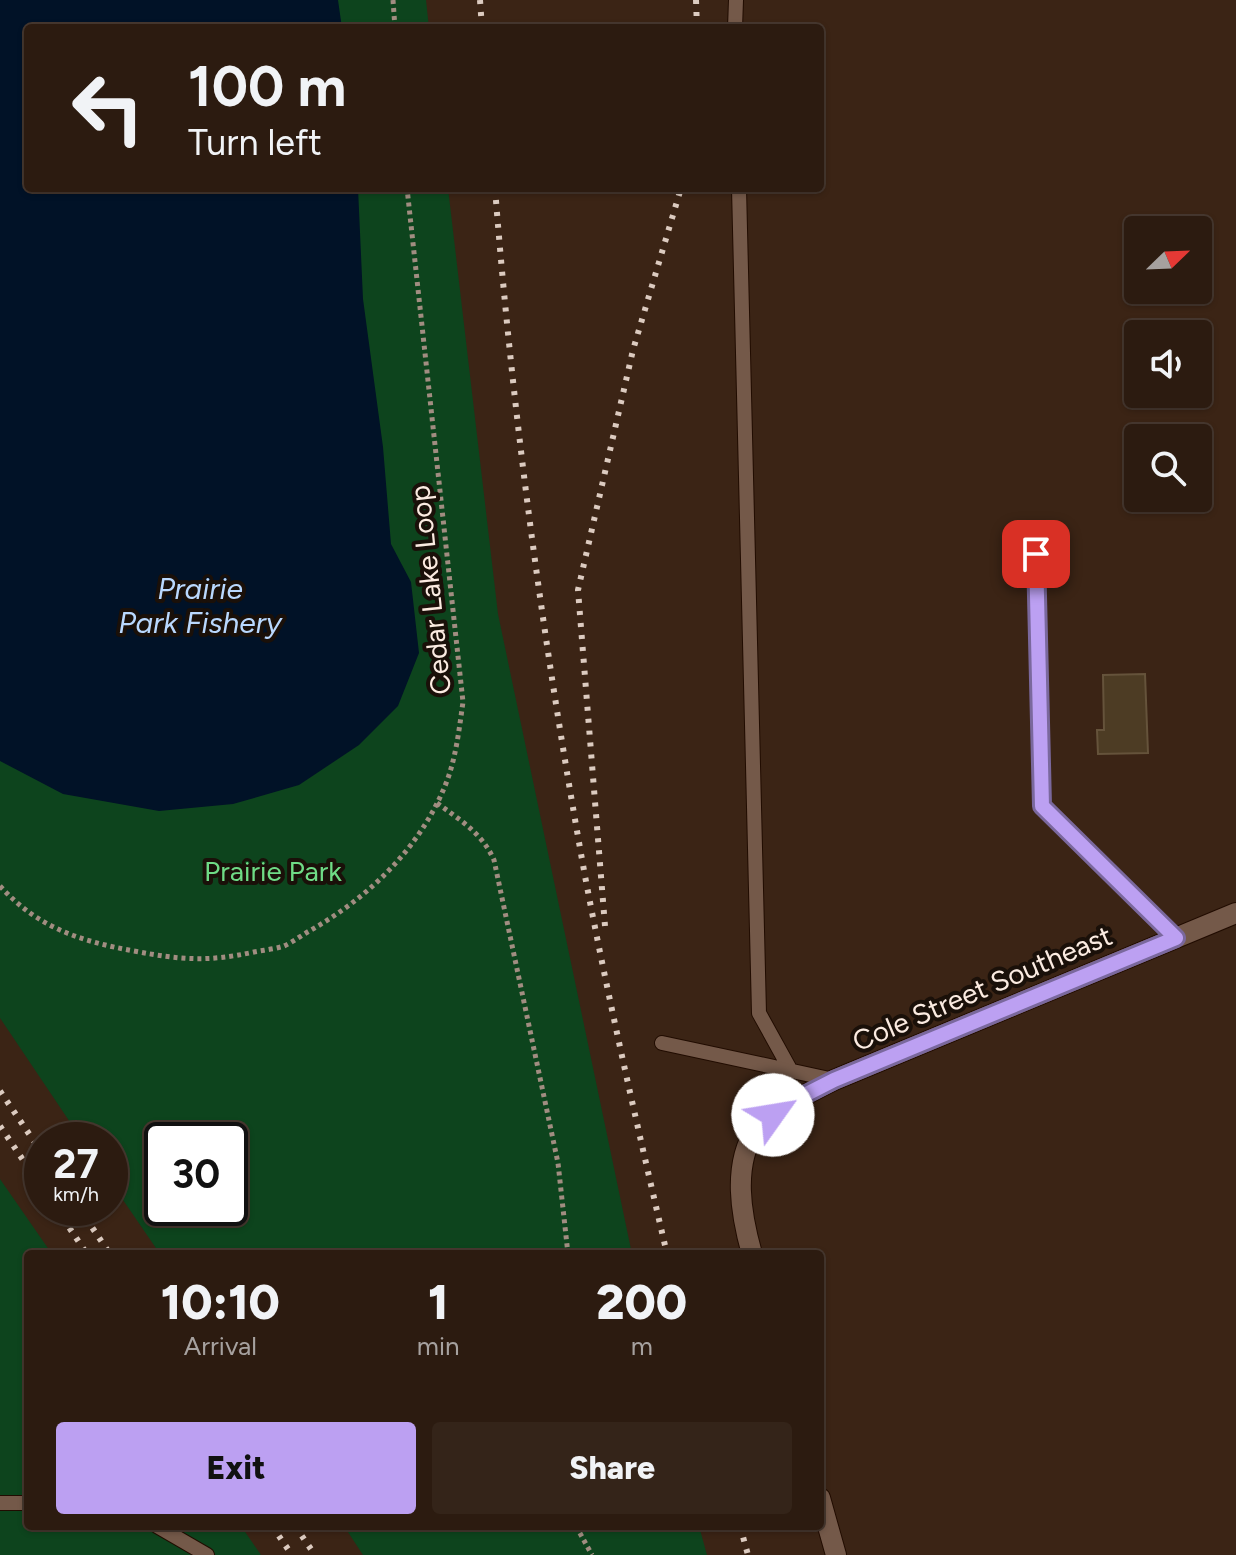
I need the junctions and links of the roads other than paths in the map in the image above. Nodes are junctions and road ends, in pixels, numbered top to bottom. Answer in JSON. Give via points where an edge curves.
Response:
{"nodes":[{"id":1,"x":736,"y":0,"type":"edge"},
{"id":2,"x":735,"y":24,"type":"edge"},
{"id":3,"x":739,"y":192,"type":"edge"},
{"id":4,"x":1036,"y":554,"type":"dead end"},
{"id":5,"x":1236,"y":913,"type":"edge"},
{"id":6,"x":1176,"y":938,"type":"junction"},
{"id":7,"x":662,"y":1043,"type":"dead end"},
{"id":8,"x":791,"y":1071,"type":"junction"},
{"id":9,"x":834,"y":1080,"type":"junction"},
{"id":10,"x":751,"y":1250,"type":"edge"},
{"id":11,"x":0,"y":1503,"type":"edge"},
{"id":12,"x":24,"y":1503,"type":"edge"},
{"id":13,"x":824,"y":1512,"type":"edge"},
{"id":14,"x":164,"y":1530,"type":"edge"},
{"id":15,"x":207,"y":1555,"type":"edge"},
{"id":16,"x":836,"y":1555,"type":"edge"}],
"edges":[{"from":1,"to":2,"type":"lane"},
{"from":3,"to":8,"type":"lane","via":[[759,1013]]},
{"from":4,"to":6,"type":"lane","via":[[1042,806]]},
{"from":5,"to":6,"type":"street","name":"Cole Street Southeast"},
{"from":6,"to":9,"type":"street","name":"Cole Street Southeast"},
{"from":7,"to":8,"type":"lane"},
{"from":8,"to":9,"type":"lane"},
{"from":9,"to":10,"type":"street","name":"Cole Street Southeast","via":[[757,1127],[742,1164],[742,1221]]},
{"from":11,"to":12,"type":"lane"},
{"from":13,"to":16,"type":"street"},
{"from":14,"to":15,"type":"lane"}]}
